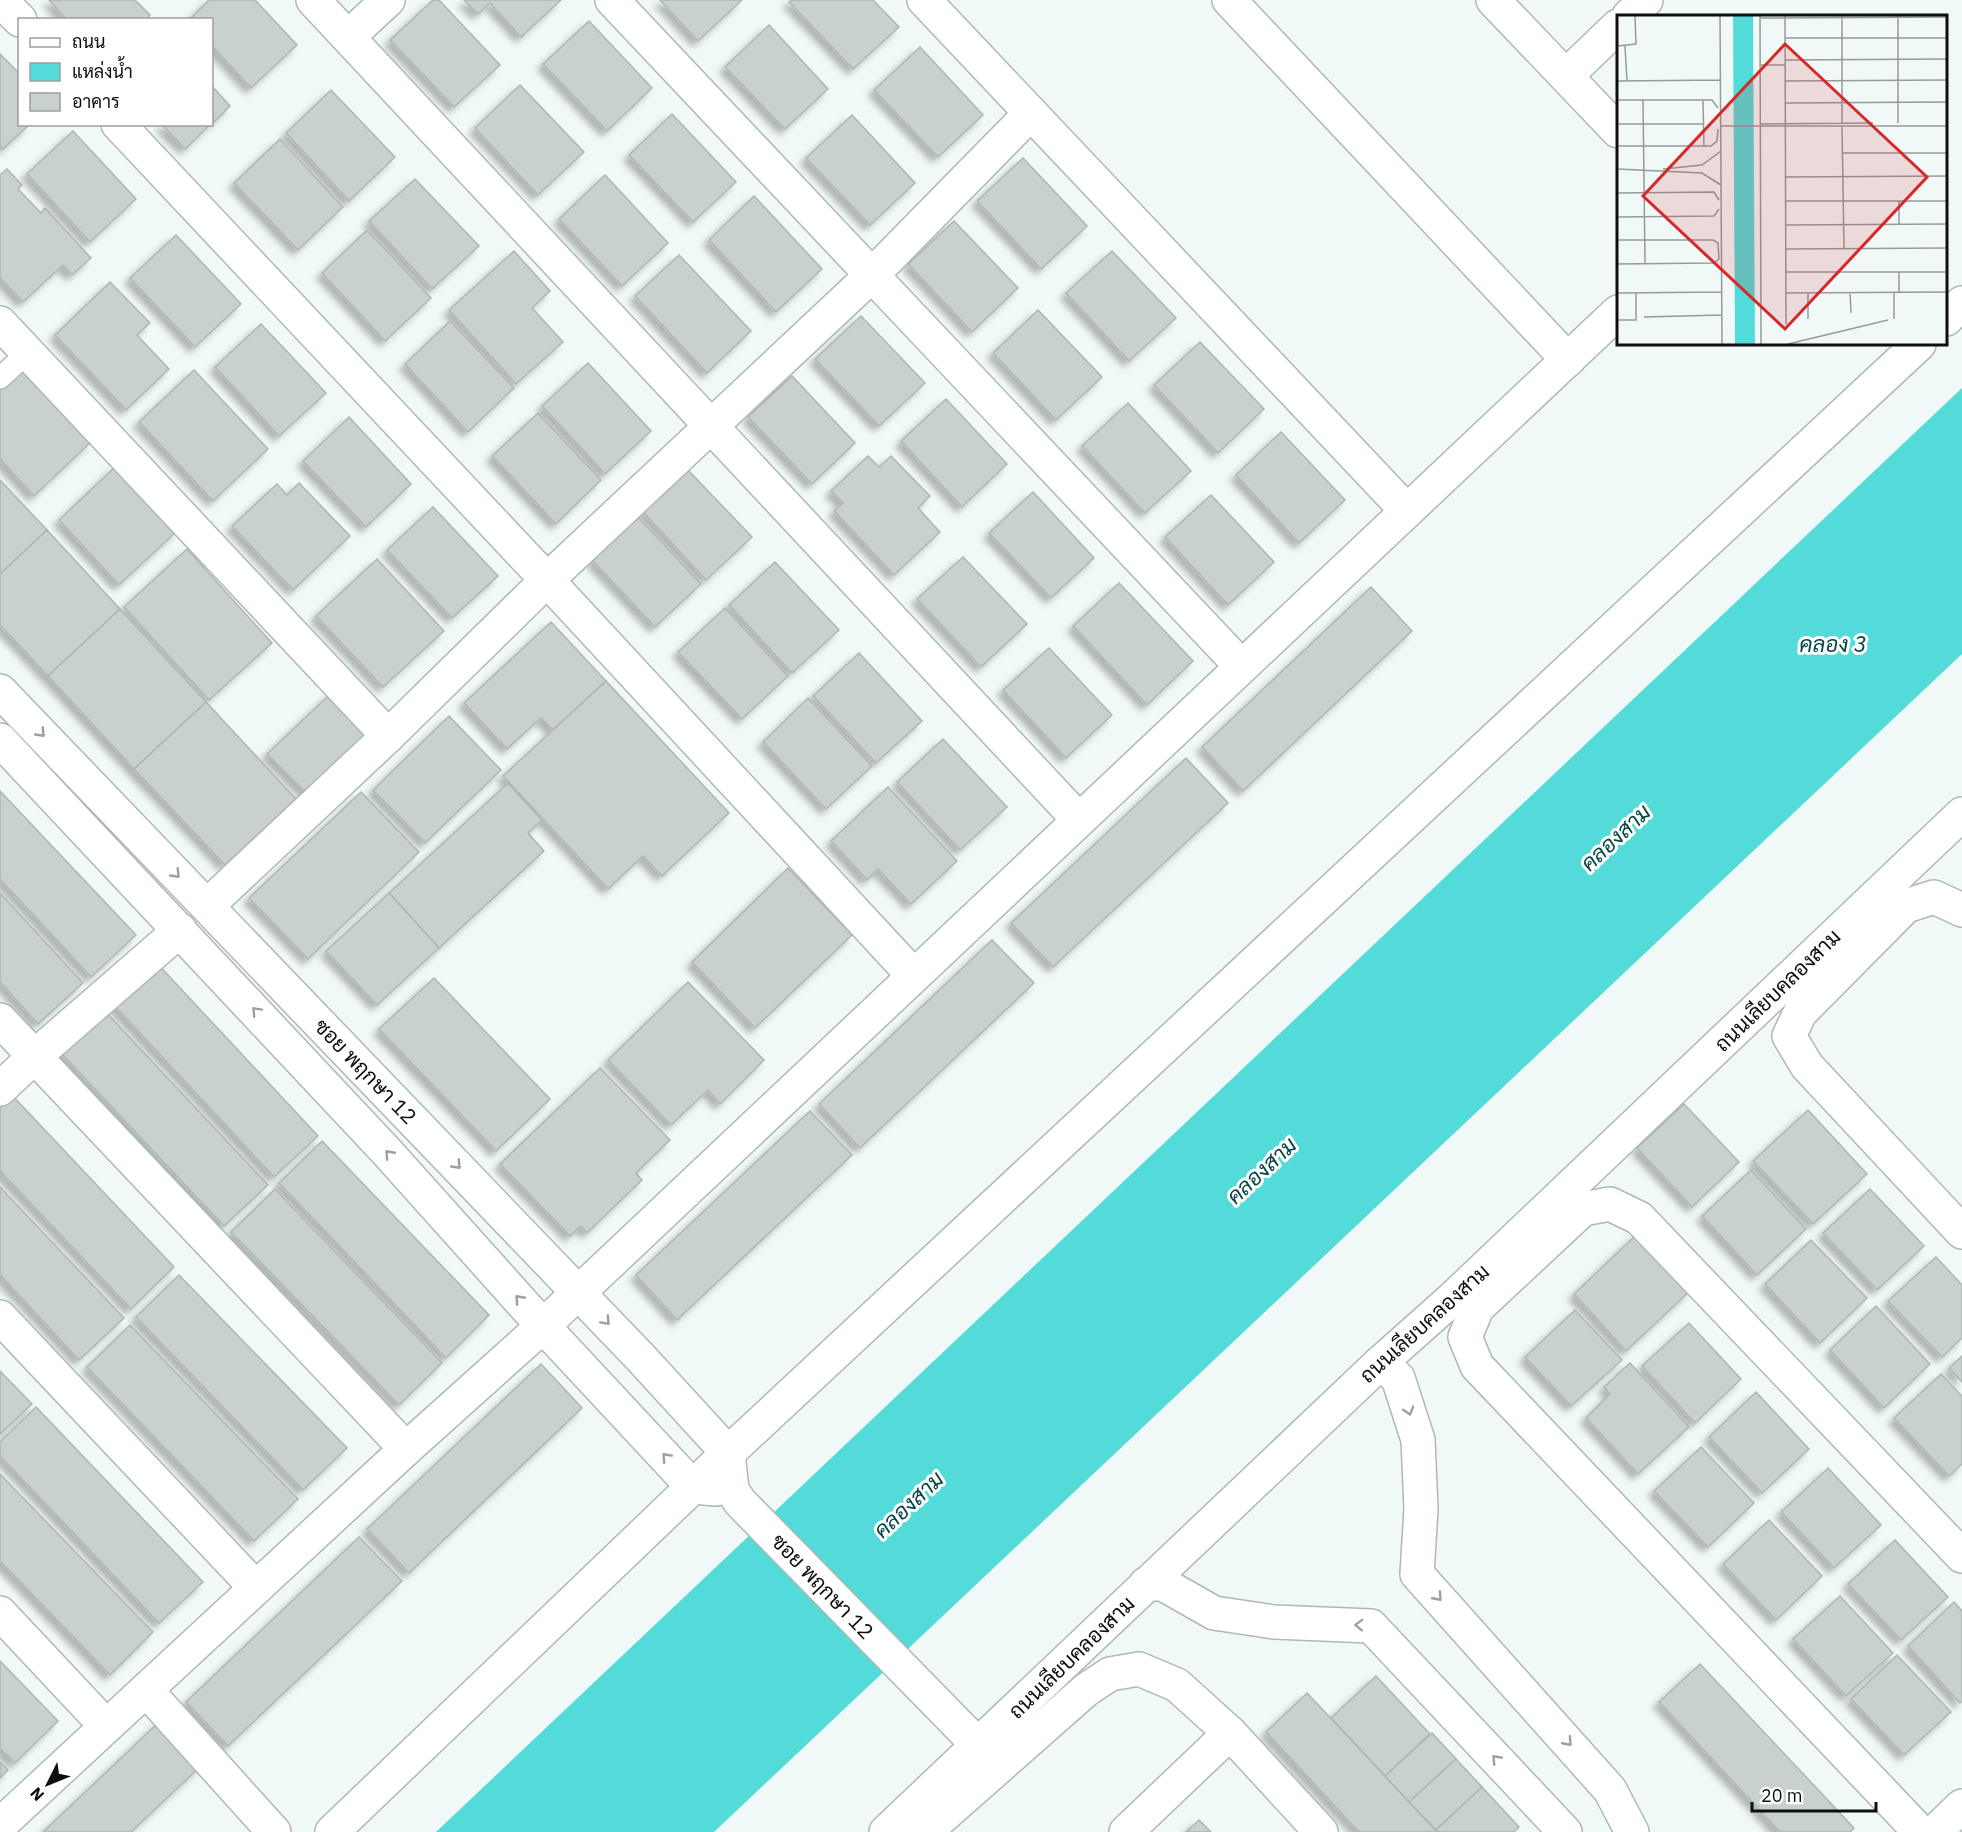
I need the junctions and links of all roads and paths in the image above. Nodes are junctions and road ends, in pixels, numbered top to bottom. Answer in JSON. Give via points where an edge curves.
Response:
{"nodes":[{"id":1,"x":0,"y":0,"type":"edge"},
{"id":2,"x":313,"y":0,"type":"edge"},
{"id":3,"x":388,"y":0,"type":"edge"},
{"id":4,"x":612,"y":0,"type":"edge"},
{"id":5,"x":924,"y":0,"type":"edge"},
{"id":6,"x":1229,"y":0,"type":"edge"},
{"id":7,"x":1493,"y":0,"type":"edge"},
{"id":8,"x":1646,"y":0,"type":"edge"},
{"id":9,"x":1630,"y":15,"type":"edge"},
{"id":10,"x":18,"y":18,"type":"edge"},
{"id":11,"x":1617,"y":27,"type":"edge"},
{"id":12,"x":348,"y":37,"type":"junction"},
{"id":13,"x":1566,"y":76,"type":"junction"},
{"id":14,"x":1031,"y":113,"type":"junction"},
{"id":15,"x":120,"y":126,"type":"edge"},
{"id":16,"x":1617,"y":131,"type":"edge"},
{"id":17,"x":872,"y":275,"type":"junction"},
{"id":18,"x":1962,"y":303,"type":"edge"},
{"id":19,"x":1617,"y":313,"type":"edge"},
{"id":20,"x":1947,"y":318,"type":"edge"},
{"id":21,"x":0,"y":323,"type":"edge"},
{"id":22,"x":1918,"y":345,"type":"edge"},
{"id":23,"x":27,"y":353,"type":"junction"},
{"id":24,"x":1568,"y":360,"type":"junction"},
{"id":25,"x":0,"y":378,"type":"edge"},
{"id":26,"x":712,"y":426,"type":"junction"},
{"id":27,"x":1407,"y":511,"type":"junction"},
{"id":28,"x":547,"y":580,"type":"junction"},
{"id":29,"x":1241,"y":666,"type":"junction"},
{"id":30,"x":0,"y":691,"type":"edge"},
{"id":31,"x":388,"y":736,"type":"junction"},
{"id":32,"x":0,"y":740,"type":"edge"},
{"id":33,"x":1962,"y":814,"type":"edge"},
{"id":34,"x":1079,"y":820,"type":"junction"},
{"id":35,"x":207,"y":906,"type":"junction"},
{"id":36,"x":1962,"y":910,"type":"edge"},
{"id":37,"x":180,"y":930,"type":"junction"},
{"id":38,"x":913,"y":975,"type":"junction"},
{"id":39,"x":0,"y":1020,"type":"edge"},
{"id":40,"x":34,"y":1057,"type":"junction"},
{"id":41,"x":0,"y":1089,"type":"edge"},
{"id":42,"x":1962,"y":1232,"type":"edge"},
{"id":43,"x":579,"y":1292,"type":"junction"},
{"id":44,"x":0,"y":1317,"type":"edge"},
{"id":45,"x":543,"y":1326,"type":"junction"},
{"id":46,"x":1380,"y":1363,"type":"junction"},
{"id":47,"x":406,"y":1449,"type":"junction"},
{"id":48,"x":728,"y":1453,"type":"junction"},
{"id":49,"x":693,"y":1487,"type":"junction"},
{"id":50,"x":736,"y":1496,"type":"junction"},
{"id":51,"x":1962,"y":1556,"type":"edge"},
{"id":52,"x":1146,"y":1584,"type":"junction"},
{"id":53,"x":256,"y":1588,"type":"junction"},
{"id":54,"x":0,"y":1613,"type":"edge"},
{"id":55,"x":146,"y":1690,"type":"junction"},
{"id":56,"x":106,"y":1726,"type":"junction"},
{"id":57,"x":1230,"y":1733,"type":"junction"},
{"id":58,"x":978,"y":1745,"type":"junction"},
{"id":59,"x":1962,"y":1806,"type":"edge"},
{"id":60,"x":0,"y":1825,"type":"edge"},
{"id":61,"x":274,"y":1832,"type":"edge"},
{"id":62,"x":332,"y":1832,"type":"edge"},
{"id":63,"x":886,"y":1832,"type":"edge"},
{"id":64,"x":925,"y":1832,"type":"edge"},
{"id":65,"x":1126,"y":1832,"type":"edge"},
{"id":66,"x":1322,"y":1832,"type":"edge"},
{"id":67,"x":1565,"y":1832,"type":"edge"},
{"id":68,"x":1632,"y":1832,"type":"edge"},
{"id":69,"x":1920,"y":1832,"type":"edge"},
{"id":70,"x":1935,"y":1832,"type":"edge"}],
"edges":[{"from":1,"to":10,"type":"street"},
{"from":2,"to":12,"type":"street"},
{"from":3,"to":12,"type":"street"},
{"from":4,"to":17,"type":"street"},
{"from":5,"to":14,"type":"street"},
{"from":6,"to":24,"type":"street"},
{"from":7,"to":13,"type":"street"},
{"from":8,"to":9,"type":"street"},
{"from":11,"to":13,"type":"street"},
{"from":12,"to":26,"type":"street"},
{"from":13,"to":16,"type":"street"},
{"from":14,"to":17,"type":"street"},
{"from":14,"to":27,"type":"street"},
{"from":15,"to":28,"type":"street"},
{"from":17,"to":26,"type":"street"},
{"from":17,"to":29,"type":"street"},
{"from":18,"to":20,"type":"street"},
{"from":19,"to":24,"type":"street"},
{"from":21,"to":23,"type":"street"},
{"from":22,"to":48,"type":"street"},
{"from":23,"to":25,"type":"lane"},
{"from":23,"to":31,"type":"street"},
{"from":24,"to":27,"type":"street"},
{"from":26,"to":28,"type":"street"},
{"from":26,"to":34,"type":"street"},
{"from":27,"to":29,"type":"street"},
{"from":28,"to":31,"type":"street"},
{"from":28,"to":38,"type":"street"},
{"from":29,"to":34,"type":"street"},
{"from":30,"to":35,"type":"street","name":"ซอย พฤกษา 12","one_way":true},
{"from":31,"to":35,"type":"street"},
{"from":32,"to":37,"type":"street"},
{"from":33,"to":46,"type":"street","name":"ถนนเลียบคลองสาม"},
{"from":34,"to":38,"type":"street"},
{"from":35,"to":43,"type":"street","name":"ซอย พฤกษา 12","one_way":true},
{"from":36,"to":42,"type":"street","via":[[1934,897],[1906,906],[1800,1012],[1789,1036],[1808,1066]]},
{"from":37,"to":40,"type":"street"},
{"from":45,"to":37,"type":"street","one_way":true},
{"from":38,"to":43,"type":"street"},
{"from":39,"to":40,"type":"street"},
{"from":40,"to":41,"type":"street"},
{"from":40,"to":47,"type":"street"},
{"from":43,"to":45,"type":"street"},
{"from":43,"to":48,"type":"street","name":"ซอย พฤกษา 12","one_way":true},
{"from":44,"to":53,"type":"street"},
{"from":45,"to":47,"type":"street"},
{"from":49,"to":45,"type":"street","one_way":true},
{"from":46,"to":52,"type":"street","name":"ถนนเลียบคลองสาม"},
{"from":46,"to":68,"type":"street","one_way":true,"via":[[1398,1378],[1418,1440],[1421,1509],[1417,1574],[1610,1790]]},
{"from":47,"to":53,"type":"street"},
{"from":48,"to":49,"type":"street"},
{"from":48,"to":50,"type":"street"},
{"from":49,"to":50,"type":"street"},
{"from":49,"to":62,"type":"street"},
{"from":50,"to":58,"type":"street","name":"ซอย พฤกษา 12"},
{"from":51,"to":69,"type":"street","via":[[1639,1218],[1610,1204],[1582,1209],[1477,1308],[1465,1337],[1477,1366]]},
{"from":52,"to":58,"type":"street","name":"ถนนเลียบคลองสาม"},
{"from":67,"to":52,"type":"street","one_way":true,"via":[[1371,1626],[1274,1622],[1214,1612],[1162,1584]]},
{"from":53,"to":55,"type":"street"},
{"from":54,"to":56,"type":"street"},
{"from":55,"to":56,"type":"street"},
{"from":55,"to":61,"type":"street"},
{"from":56,"to":60,"type":"street"},
{"from":57,"to":64,"type":"street","via":[[1177,1685],[1139,1669],[1110,1674],[1086,1690]]},
{"from":57,"to":65,"type":"street"},
{"from":57,"to":66,"type":"street"},
{"from":58,"to":63,"type":"street","name":"ถนนเลียบคลองสาม"},
{"from":59,"to":70,"type":"street"}]}
